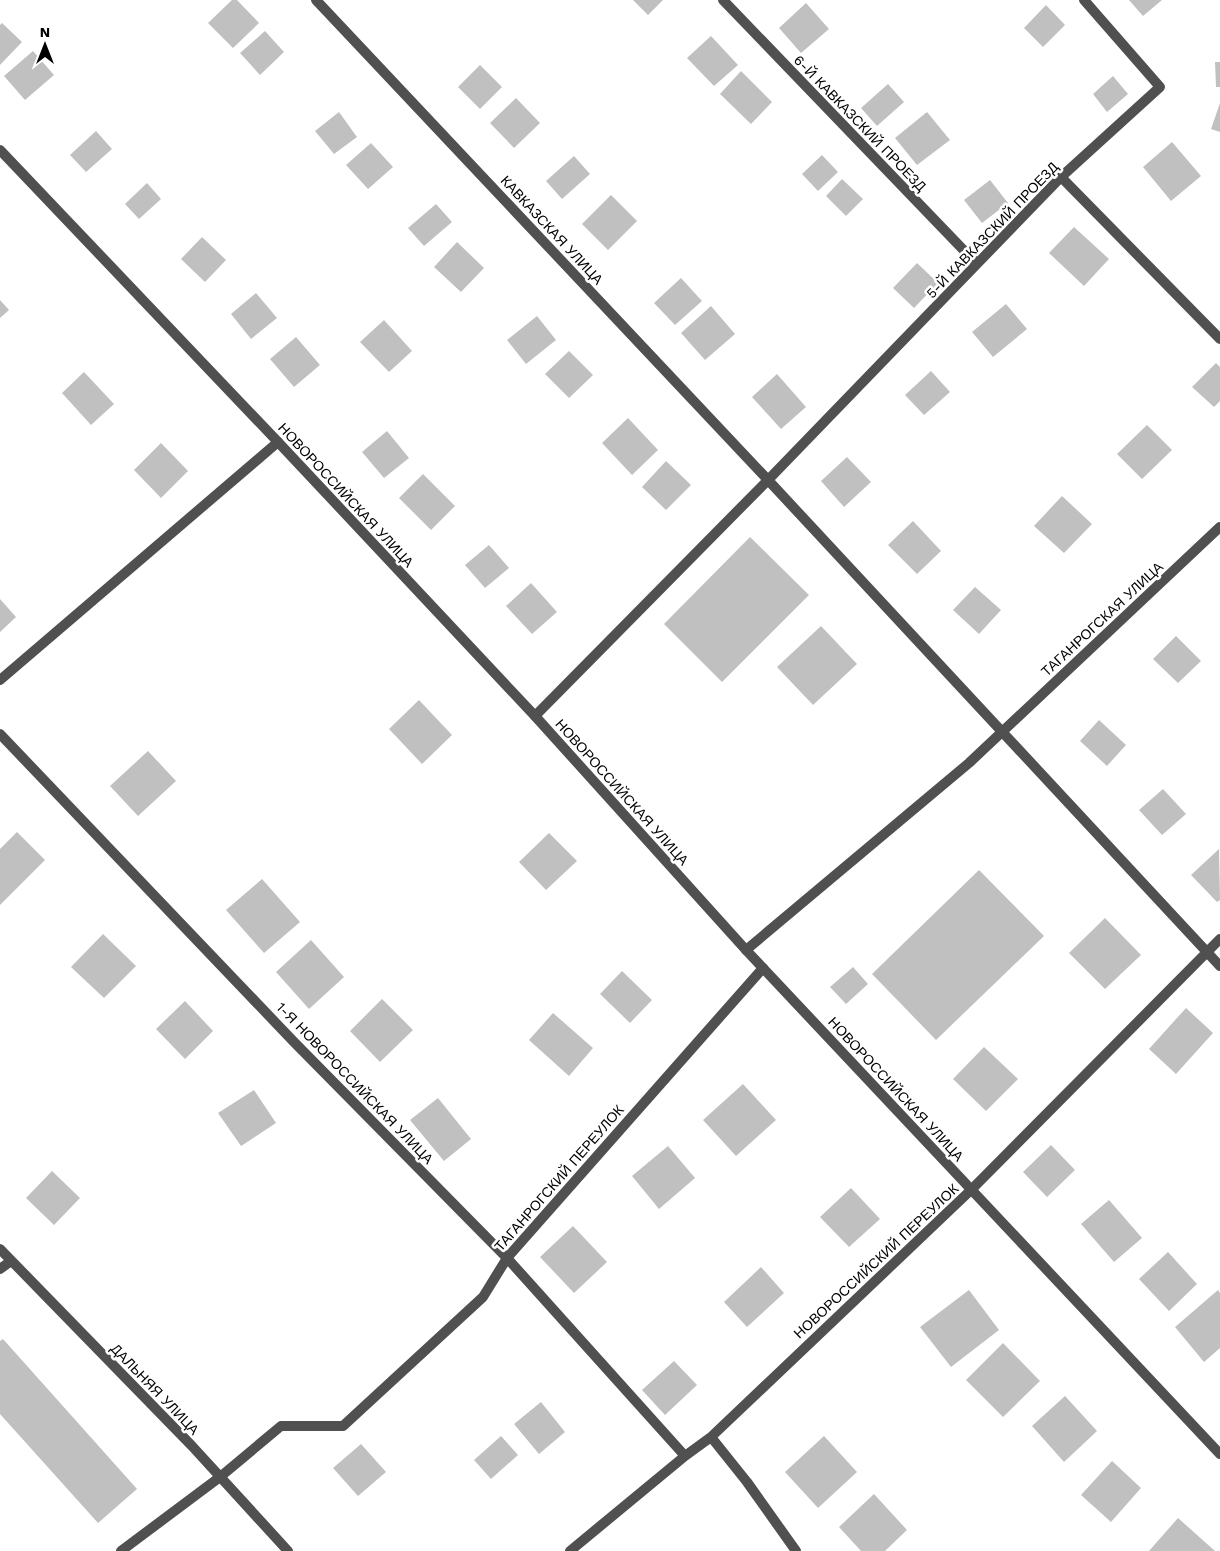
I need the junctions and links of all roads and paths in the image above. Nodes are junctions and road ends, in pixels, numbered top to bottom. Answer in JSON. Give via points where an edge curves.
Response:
{"nodes":[{"id":1,"x":316,"y":0,"type":"edge"},
{"id":2,"x":723,"y":0,"type":"edge"},
{"id":3,"x":1084,"y":0,"type":"edge"},
{"id":4,"x":0,"y":150,"type":"edge"},
{"id":5,"x":1061,"y":177,"type":"junction"},
{"id":6,"x":977,"y":264,"type":"junction"},
{"id":7,"x":1220,"y":339,"type":"edge"},
{"id":8,"x":278,"y":442,"type":"junction"},
{"id":9,"x":768,"y":480,"type":"junction"},
{"id":10,"x":1220,"y":527,"type":"edge"},
{"id":11,"x":0,"y":680,"type":"edge"},
{"id":12,"x":535,"y":716,"type":"junction"},
{"id":13,"x":1002,"y":731,"type":"junction"},
{"id":14,"x":0,"y":734,"type":"edge"},
{"id":15,"x":1220,"y":939,"type":"edge"},
{"id":16,"x":746,"y":950,"type":"junction"},
{"id":17,"x":1207,"y":951,"type":"junction"},
{"id":18,"x":1220,"y":966,"type":"edge"},
{"id":19,"x":763,"y":968,"type":"junction"},
{"id":20,"x":972,"y":1189,"type":"junction"},
{"id":21,"x":0,"y":1249,"type":"edge"},
{"id":22,"x":507,"y":1258,"type":"junction"},
{"id":23,"x":11,"y":1260,"type":"junction"},
{"id":24,"x":0,"y":1269,"type":"edge"},
{"id":25,"x":711,"y":1437,"type":"junction"},
{"id":26,"x":1220,"y":1454,"type":"edge"},
{"id":27,"x":685,"y":1456,"type":"junction"},
{"id":28,"x":220,"y":1477,"type":"junction"},
{"id":29,"x":121,"y":1551,"type":"edge"},
{"id":30,"x":288,"y":1551,"type":"edge"},
{"id":31,"x":570,"y":1551,"type":"edge"},
{"id":32,"x":796,"y":1551,"type":"edge"}],
"edges":[{"from":1,"to":9,"type":"street","name":"КАВКАЗСКАЯ УЛИЦА"},
{"from":2,"to":6,"type":"street","name":"6-Й КАВКАЗСКИЙ ПРОЕЗД"},
{"from":3,"to":5,"type":"street","name":"5-Й КАВКАЗСКИЙ ПРОЕЗД","via":[[1160,87]]},
{"from":4,"to":8,"type":"street","name":"НОВОРОССИЙСКАЯ УЛИЦА"},
{"from":5,"to":6,"type":"street","name":"5-Й КАВКАЗСКИЙ ПРОЕЗД"},
{"from":5,"to":7,"type":"street"},
{"from":6,"to":9,"type":"street","name":"5-Й КАВКАЗСКИЙ ПРОЕЗД"},
{"from":8,"to":11,"type":"street"},
{"from":8,"to":12,"type":"street","name":"НОВОРОССИЙСКАЯ УЛИЦА"},
{"from":9,"to":12,"type":"street","name":"5-Й КАВКАЗСКИЙ ПРОЕЗД"},
{"from":9,"to":13,"type":"street","name":"КАВКАЗСКАЯ УЛИЦА"},
{"from":10,"to":13,"type":"street","name":"ТАГАНРОГСКАЯ УЛИЦА"},
{"from":12,"to":16,"type":"street","name":"НОВОРОССИЙСКАЯ УЛИЦА"},
{"from":13,"to":16,"type":"street","name":"ТАГАНРОГСКАЯ УЛИЦА","via":[[969,763]]},
{"from":13,"to":17,"type":"street","name":"КАВКАЗСКАЯ УЛИЦА"},
{"from":14,"to":22,"type":"street","name":"1-Я НОВОРОССИЙСКАЯ УЛИЦА","via":[[294,1042]]},
{"from":15,"to":17,"type":"street","name":"НОВОРОССИЙСКИЙ ПЕРЕУЛОК"},
{"from":16,"to":19,"type":"street","name":"НОВОРОССИЙСКАЯ УЛИЦА"},
{"from":17,"to":18,"type":"street"},
{"from":17,"to":20,"type":"street","name":"НОВОРОССИЙСКИЙ ПЕРЕУЛОК"},
{"from":19,"to":20,"type":"street","name":"НОВОРОССИЙСКАЯ УЛИЦА"},
{"from":19,"to":22,"type":"street","name":"ТАГАНРОГСКИЙ ПЕРЕУЛОК"},
{"from":20,"to":25,"type":"street","name":"НОВОРОССИЙСКИЙ ПЕРЕУЛОК"},
{"from":20,"to":26,"type":"street","name":"НОВОРОССИЙСКАЯ УЛИЦА"},
{"from":21,"to":23,"type":"street","name":"ДАЛЬНЯЯ УЛИЦА"},
{"from":22,"to":27,"type":"street","name":"1-Я НОВОРОССИЙСКАЯ УЛИЦА"},
{"from":22,"to":28,"type":"street","name":"ТАГАНРОГСКИЙ ПЕРЕУЛОК","via":[[483,1297],[343,1426],[281,1426]]},
{"from":23,"to":24,"type":"street"},
{"from":23,"to":28,"type":"street","name":"ДАЛЬНЯЯ УЛИЦА"},
{"from":25,"to":27,"type":"street","name":"НОВОРОССИЙСКИЙ ПЕРЕУЛОК"},
{"from":25,"to":32,"type":"street"},
{"from":27,"to":31,"type":"street","name":"НОВОРОССИЙСКИЙ ПЕРЕУЛОК"},
{"from":28,"to":29,"type":"street","name":"ТАГАНРОГСКИЙ ПЕРЕУЛОК"},
{"from":28,"to":30,"type":"street","name":"ДАЛЬНЯЯ УЛИЦА"}]}
